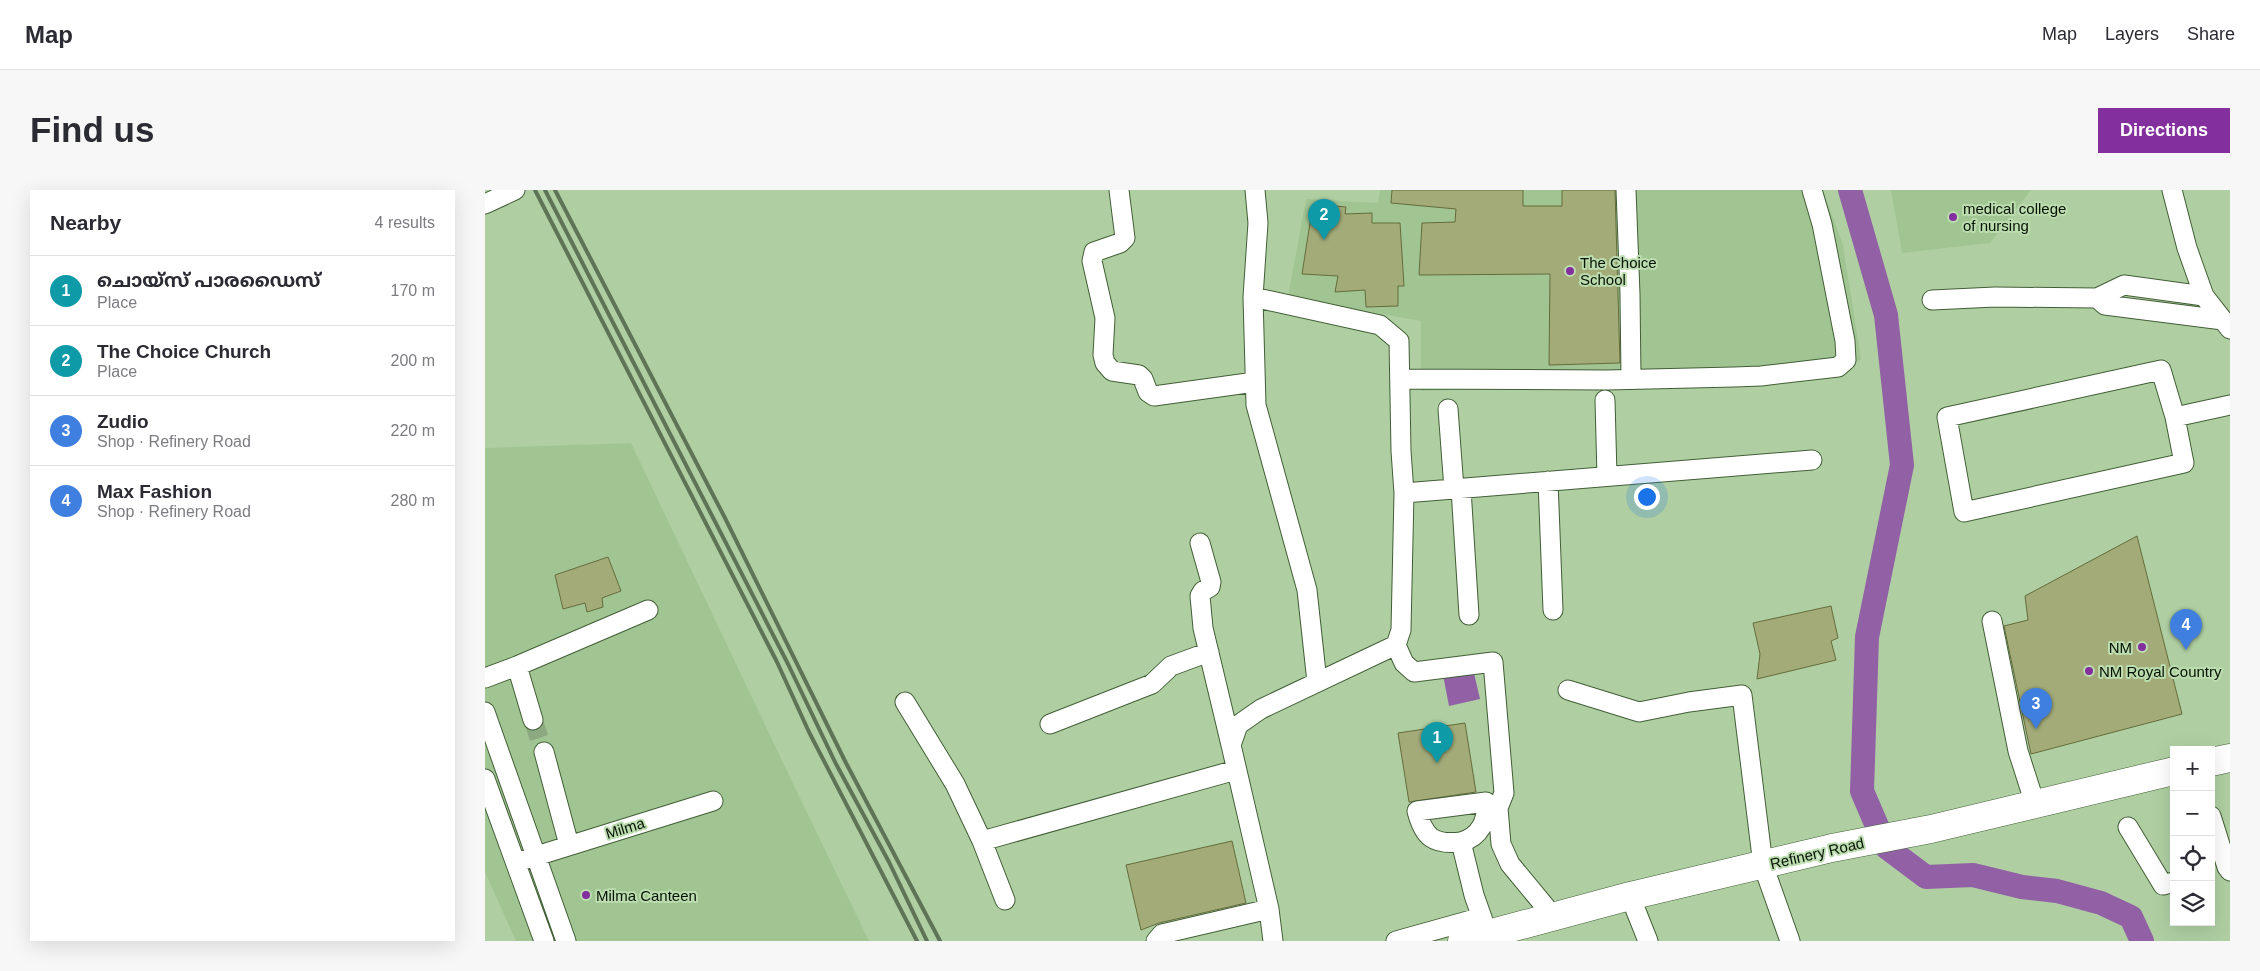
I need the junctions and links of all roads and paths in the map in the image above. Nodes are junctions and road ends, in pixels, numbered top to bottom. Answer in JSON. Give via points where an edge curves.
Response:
{"nodes":[{"id":1,"x":515,"y":190,"type":"edge"},
{"id":2,"x":1119,"y":190,"type":"edge"},
{"id":3,"x":1255,"y":190,"type":"edge"},
{"id":4,"x":1626,"y":190,"type":"edge"},
{"id":5,"x":1812,"y":190,"type":"edge"},
{"id":6,"x":2172,"y":190,"type":"edge"},
{"id":7,"x":485,"y":204,"type":"edge"},
{"id":8,"x":2204,"y":296,"type":"junction"},
{"id":9,"x":1253,"y":297,"type":"junction"},
{"id":10,"x":2097,"y":298,"type":"junction"},
{"id":11,"x":1932,"y":300,"type":"dead end"},
{"id":12,"x":2227,"y":325,"type":"edge"},
{"id":13,"x":1399,"y":379,"type":"junction"},
{"id":14,"x":1631,"y":379,"type":"junction"},
{"id":15,"x":1255,"y":382,"type":"junction"},
{"id":16,"x":1605,"y":400,"type":"dead end"},
{"id":17,"x":2230,"y":405,"type":"edge"},
{"id":18,"x":1448,"y":409,"type":"dead end"},
{"id":19,"x":2175,"y":417,"type":"junction"},
{"id":20,"x":1812,"y":460,"type":"dead end"},
{"id":21,"x":1607,"y":476,"type":"junction"},
{"id":22,"x":1548,"y":481,"type":"junction"},
{"id":23,"x":1457,"y":489,"type":"junction"},
{"id":24,"x":1404,"y":493,"type":"junction"},
{"id":25,"x":1200,"y":543,"type":"dead end"},
{"id":26,"x":648,"y":610,"type":"dead end"},
{"id":27,"x":1553,"y":610,"type":"dead end"},
{"id":28,"x":1469,"y":615,"type":"dead end"},
{"id":29,"x":1992,"y":621,"type":"dead end"},
{"id":30,"x":1396,"y":645,"type":"junction"},
{"id":31,"x":1209,"y":652,"type":"junction"},
{"id":32,"x":517,"y":666,"type":"junction"},
{"id":33,"x":485,"y":678,"type":"edge"},
{"id":34,"x":1317,"y":682,"type":"junction"},
{"id":35,"x":1568,"y":690,"type":"dead end"},
{"id":36,"x":905,"y":702,"type":"dead end"},
{"id":37,"x":485,"y":712,"type":"edge"},
{"id":38,"x":533,"y":720,"type":"tunnel mouth"},
{"id":39,"x":1050,"y":724,"type":"dead end"},
{"id":40,"x":1231,"y":745,"type":"junction"},
{"id":41,"x":544,"y":752,"type":"tunnel mouth"},
{"id":42,"x":2230,"y":758,"type":"edge"},
{"id":43,"x":2215,"y":761,"type":"edge"},
{"id":44,"x":1236,"y":770,"type":"junction"},
{"id":45,"x":2170,"y":772,"type":"edge"},
{"id":46,"x":485,"y":779,"type":"edge"},
{"id":47,"x":713,"y":802,"type":"dead end"},
{"id":48,"x":2035,"y":804,"type":"junction"},
{"id":49,"x":2128,"y":826,"type":"dead end"},
{"id":50,"x":2215,"y":834,"type":"edge"},
{"id":51,"x":982,"y":841,"type":"junction"},
{"id":52,"x":1461,"y":842,"type":"dead end"},
{"id":53,"x":569,"y":845,"type":"junction"},
{"id":54,"x":536,"y":855,"type":"junction"},
{"id":55,"x":517,"y":862,"type":"junction"},
{"id":56,"x":1768,"y":864,"type":"junction"},
{"id":57,"x":2223,"y":870,"type":"edge"},
{"id":58,"x":2170,"y":883,"type":"edge"},
{"id":59,"x":1630,"y":896,"type":"junction"},
{"id":60,"x":1005,"y":900,"type":"dead end"},
{"id":61,"x":1269,"y":909,"type":"junction"},
{"id":62,"x":1553,"y":916,"type":"junction"},
{"id":63,"x":1477,"y":931,"type":"edge"},
{"id":64,"x":544,"y":941,"type":"edge"},
{"id":65,"x":565,"y":941,"type":"edge"},
{"id":66,"x":1156,"y":941,"type":"edge"},
{"id":67,"x":1273,"y":941,"type":"edge"},
{"id":68,"x":1396,"y":941,"type":"edge"},
{"id":69,"x":1648,"y":941,"type":"edge"},
{"id":70,"x":1790,"y":941,"type":"edge"}],
"edges":[{"from":1,"to":7,"type":"street"},
{"from":2,"to":15,"type":"street","via":[[1125,238],[1094,252],[1092,261],[1105,318],[1105,364],[1112,371],[1139,375],[1148,392],[1154,396]]},
{"from":3,"to":9,"type":"street","via":[[1258,223]]},
{"from":4,"to":14,"type":"street"},
{"from":5,"to":14,"type":"street","via":[[1824,233],[1845,341],[1843,363],[1832,369],[1761,376]]},
{"from":6,"to":8,"type":"street"},
{"from":8,"to":10,"type":"street","via":[[2124,285]]},
{"from":8,"to":12,"type":"street"},
{"from":9,"to":13,"type":"street","via":[[1380,326],[1399,341]]},
{"from":9,"to":15,"type":"street"},
{"from":10,"to":11,"type":"street"},
{"from":10,"to":12,"type":"street","via":[[2105,305]]},
{"from":13,"to":14,"type":"street"},
{"from":13,"to":24,"type":"street"},
{"from":15,"to":34,"type":"street","via":[[1256,405],[1307,590]]},
{"from":16,"to":21,"type":"street"},
{"from":17,"to":19,"type":"street"},
{"from":18,"to":23,"type":"street"},
{"from":19,"to":19,"type":"street","via":[[2184,462],[1964,512],[1947,417],[2161,370]]},
{"from":20,"to":21,"type":"street"},
{"from":21,"to":22,"type":"street"},
{"from":22,"to":23,"type":"street"},
{"from":22,"to":27,"type":"street"},
{"from":23,"to":24,"type":"street"},
{"from":23,"to":28,"type":"street"},
{"from":24,"to":30,"type":"street","via":[[1401,630]]},
{"from":25,"to":31,"type":"street","via":[[1211,582],[1200,596]]},
{"from":26,"to":32,"type":"street"},
{"from":29,"to":48,"type":"street","via":[[2018,751]]},
{"from":30,"to":34,"type":"street"},
{"from":30,"to":62,"type":"street","via":[[1404,663],[1414,672],[1493,662],[1504,793],[1498,808],[1499,838],[1510,864]]},
{"from":31,"to":39,"type":"street","via":[[1171,666],[1152,684]]},
{"from":31,"to":40,"type":"street"},
{"from":32,"to":33,"type":"street"},
{"from":32,"to":38,"type":"street"},
{"from":34,"to":40,"type":"street","via":[[1261,709],[1238,726]]},
{"from":35,"to":56,"type":"street","via":[[1639,712],[1742,695]]},
{"from":36,"to":51,"type":"street","via":[[955,784]]},
{"from":37,"to":54,"type":"street"},
{"from":40,"to":44,"type":"street"},
{"from":41,"to":53,"type":"street"},
{"from":42,"to":43,"type":"highway"},
{"from":44,"to":51,"type":"street"},
{"from":44,"to":61,"type":"street"},
{"from":45,"to":48,"type":"highway","name":"Refinery Road"},
{"from":46,"to":55,"type":"street"},
{"from":47,"to":53,"type":"street","name":"Milma"},
{"from":48,"to":56,"type":"highway","name":"Refinery Road"},
{"from":49,"to":58,"type":"street","via":[[2163,885]]},
{"from":50,"to":57,"type":"street"},
{"from":51,"to":60,"type":"street"},
{"from":52,"to":63,"type":"street","via":[[1474,895]]},
{"from":53,"to":54,"type":"street","name":"Milma"},
{"from":54,"to":55,"type":"street","name":"Milma"},
{"from":54,"to":65,"type":"street"},
{"from":55,"to":64,"type":"street"},
{"from":56,"to":59,"type":"highway","name":"Refinery Road"},
{"from":56,"to":70,"type":"street"},
{"from":59,"to":62,"type":"highway","name":"Refinery Road"},
{"from":59,"to":69,"type":"street"},
{"from":61,"to":66,"type":"street","via":[[1162,934]]},
{"from":61,"to":67,"type":"street"},
{"from":62,"to":63,"type":"highway","name":"Refinery Road"},
{"from":63,"to":68,"type":"street"}]}
